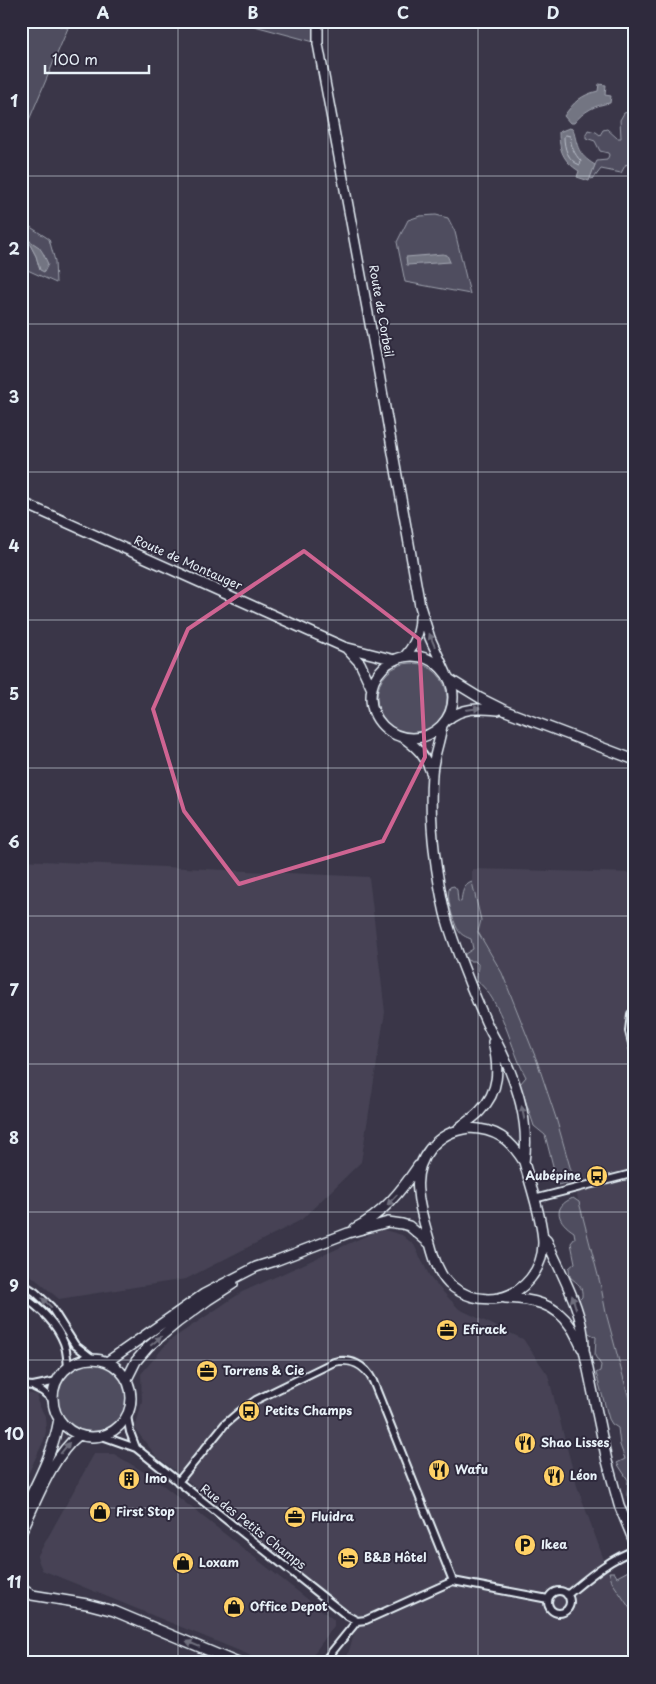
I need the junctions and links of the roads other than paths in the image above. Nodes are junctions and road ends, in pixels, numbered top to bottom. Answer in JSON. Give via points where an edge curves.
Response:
{"nodes":[{"id":1,"x":318,"y":21,"type":"edge"},
{"id":2,"x":21,"y":502,"type":"edge"},
{"id":3,"x":420,"y":606,"type":"junction"},
{"id":4,"x":344,"y":647,"type":"junction"},
{"id":5,"x":399,"y":658,"type":"junction"},
{"id":6,"x":448,"y":676,"type":"junction"},
{"id":7,"x":372,"y":689,"type":"junction"},
{"id":8,"x":506,"y":711,"type":"junction"},
{"id":9,"x":442,"y":724,"type":"junction"},
{"id":10,"x":402,"y":737,"type":"junction"},
{"id":11,"x":635,"y":760,"type":"edge"},
{"id":12,"x":432,"y":774,"type":"junction"},
{"id":13,"x":631,"y":1014,"type":"dead end"},
{"id":14,"x":492,"y":1033,"type":"junction"},
{"id":15,"x":635,"y":1056,"type":"edge"},
{"id":16,"x":456,"y":1130,"type":"junction"},
{"id":17,"x":421,"y":1162,"type":"junction"},
{"id":18,"x":524,"y":1162,"type":"junction"},
{"id":19,"x":635,"y":1173,"type":"edge"},
{"id":20,"x":534,"y":1199,"type":"junction"},
{"id":21,"x":348,"y":1233,"type":"junction"},
{"id":22,"x":543,"y":1237,"type":"junction"},
{"id":23,"x":431,"y":1245,"type":"junction"},
{"id":24,"x":275,"y":1261,"type":"junction"},
{"id":25,"x":21,"y":1282,"type":"edge"},
{"id":26,"x":21,"y":1295,"type":"edge"},
{"id":27,"x":503,"y":1297,"type":"junction"},
{"id":28,"x":584,"y":1350,"type":"junction"},
{"id":29,"x":93,"y":1359,"type":"junction"},
{"id":30,"x":107,"y":1362,"type":"junction"},
{"id":31,"x":68,"y":1367,"type":"junction"},
{"id":32,"x":127,"y":1379,"type":"junction"},
{"id":33,"x":57,"y":1381,"type":"junction"},
{"id":34,"x":21,"y":1385,"type":"edge"},
{"id":35,"x":33,"y":1386,"type":"junction"},
{"id":36,"x":53,"y":1400,"type":"junction"},
{"id":37,"x":127,"y":1416,"type":"junction"},
{"id":38,"x":59,"y":1419,"type":"junction"},
{"id":39,"x":79,"y":1435,"type":"junction"},
{"id":40,"x":102,"y":1436,"type":"junction"},
{"id":41,"x":136,"y":1448,"type":"junction"},
{"id":42,"x":178,"y":1482,"type":"junction"},
{"id":43,"x":21,"y":1515,"type":"edge"},
{"id":44,"x":21,"y":1533,"type":"edge"},
{"id":45,"x":635,"y":1544,"type":"edge"},
{"id":46,"x":635,"y":1550,"type":"edge"},
{"id":47,"x":453,"y":1580,"type":"junction"},
{"id":48,"x":21,"y":1588,"type":"edge"},
{"id":49,"x":567,"y":1595,"type":"junction"},
{"id":50,"x":548,"y":1599,"type":"junction"},
{"id":51,"x":357,"y":1621,"type":"junction"},
{"id":52,"x":238,"y":1663,"type":"edge"},
{"id":53,"x":323,"y":1663,"type":"edge"}],
"edges":[{"from":1,"to":3,"type":"main road","name":"Route de Corbeil","via":[[318,44]]},
{"from":2,"to":4,"type":"main road","name":"Route de Montauger"},
{"from":3,"to":5,"type":"main road","name":"Route de Corbeil","via":[[419,634],[409,652]]},
{"from":6,"to":3,"type":"main road","name":"Route de Corbeil","one_way":true,"via":[[430,638]]},
{"from":4,"to":5,"type":"main road","name":"Route de Montauger"},
{"from":4,"to":7,"type":"main road","name":"Route de Montauger","via":[[360,663]]},
{"from":5,"to":6,"type":"main road","via":[[428,658]]},
{"from":5,"to":7,"type":"main road","via":[[382,669]]},
{"from":6,"to":8,"type":"main road"},
{"from":6,"to":9,"type":"main road","via":[[453,698]]},
{"from":7,"to":10,"type":"main road","via":[[372,707],[380,722]]},
{"from":9,"to":8,"type":"main road","one_way":true,"via":[[455,714],[473,708]]},
{"from":8,"to":11,"type":"main road"},
{"from":9,"to":10,"type":"main road","via":[[427,735]]},
{"from":9,"to":12,"type":"main road"},
{"from":10,"to":12,"type":"main road","via":[[417,747]]},
{"from":12,"to":14,"type":"main road","via":[[433,840],[445,913]]},
{"from":13,"to":15,"type":"street","via":[[629,1031]]},
{"from":14,"to":16,"type":"main road","via":[[498,1062],[492,1094],[481,1111]]},
{"from":18,"to":14,"type":"main road","one_way":true,"via":[[526,1135],[523,1114],[508,1065]]},
{"from":16,"to":17,"type":"main road","via":[[435,1142]]},
{"from":16,"to":18,"type":"main road","via":[[478,1128],[496,1133],[513,1145]]},
{"from":17,"to":21,"type":"main road","one_way":true,"via":[[391,1201]]},
{"from":17,"to":23,"type":"main road","via":[[418,1192]]},
{"from":18,"to":20,"type":"main road"},
{"from":19,"to":20,"type":"street"},
{"from":20,"to":22,"type":"main road"},
{"from":21,"to":23,"type":"main road","via":[[395,1222],[409,1226]]},
{"from":21,"to":24,"type":"main road"},
{"from":22,"to":27,"type":"main road","via":[[535,1273],[523,1287]]},
{"from":28,"to":22,"type":"main road","one_way":true,"via":[[571,1294]]},
{"from":23,"to":27,"type":"main road","via":[[441,1275],[458,1290],[475,1298]]},
{"from":24,"to":30,"type":"main road","via":[[238,1275],[204,1294]]},
{"from":32,"to":24,"type":"main road","one_way":true,"via":[[148,1347],[178,1322],[208,1300]]},
{"from":29,"to":25,"type":"street","one_way":true,"via":[[75,1345],[51,1307]]},
{"from":26,"to":31,"type":"street","via":[[34,1303],[55,1326],[64,1342]]},
{"from":27,"to":28,"type":"main road","via":[[535,1301],[556,1310],[571,1326]]},
{"from":28,"to":45,"type":"main road","via":[[619,1505]]},
{"from":29,"to":30,"type":"main road"},
{"from":29,"to":31,"type":"main road"},
{"from":30,"to":32,"type":"main road"},
{"from":31,"to":33,"type":"main road"},
{"from":32,"to":37,"type":"main road","via":[[131,1404]]},
{"from":33,"to":35,"type":"street"},
{"from":33,"to":36,"type":"main road"},
{"from":34,"to":35,"type":"street"},
{"from":35,"to":36,"type":"street"},
{"from":36,"to":38,"type":"main road"},
{"from":37,"to":40,"type":"main road","via":[[112,1432]]},
{"from":37,"to":41,"type":"street"},
{"from":38,"to":39,"type":"main road"},
{"from":38,"to":43,"type":"main road","via":[[50,1453]]},
{"from":39,"to":40,"type":"main road"},
{"from":44,"to":39,"type":"main road","one_way":true,"via":[[55,1463]]},
{"from":40,"to":41,"type":"street","name":"Rue des Petits Champs"},
{"from":41,"to":42,"type":"street","name":"Rue des Petits Champs"},
{"from":42,"to":47,"type":"street","via":[[225,1424],[250,1404],[334,1362],[355,1363],[364,1368],[373,1380]]},
{"from":42,"to":51,"type":"street","name":"Rue des Petits Champs"},
{"from":46,"to":49,"type":"street","via":[[601,1568]]},
{"from":47,"to":50,"type":"street"},
{"from":47,"to":51,"type":"street","via":[[366,1620]]},
{"from":52,"to":48,"type":"main road","one_way":true,"via":[[114,1611],[32,1595]]},
{"from":49,"to":50,"type":"street","via":[[555,1592]]},
{"from":49,"to":50,"type":"street","via":[[569,1605],[562,1612],[552,1611]]},
{"from":51,"to":53,"type":"street"}]}
